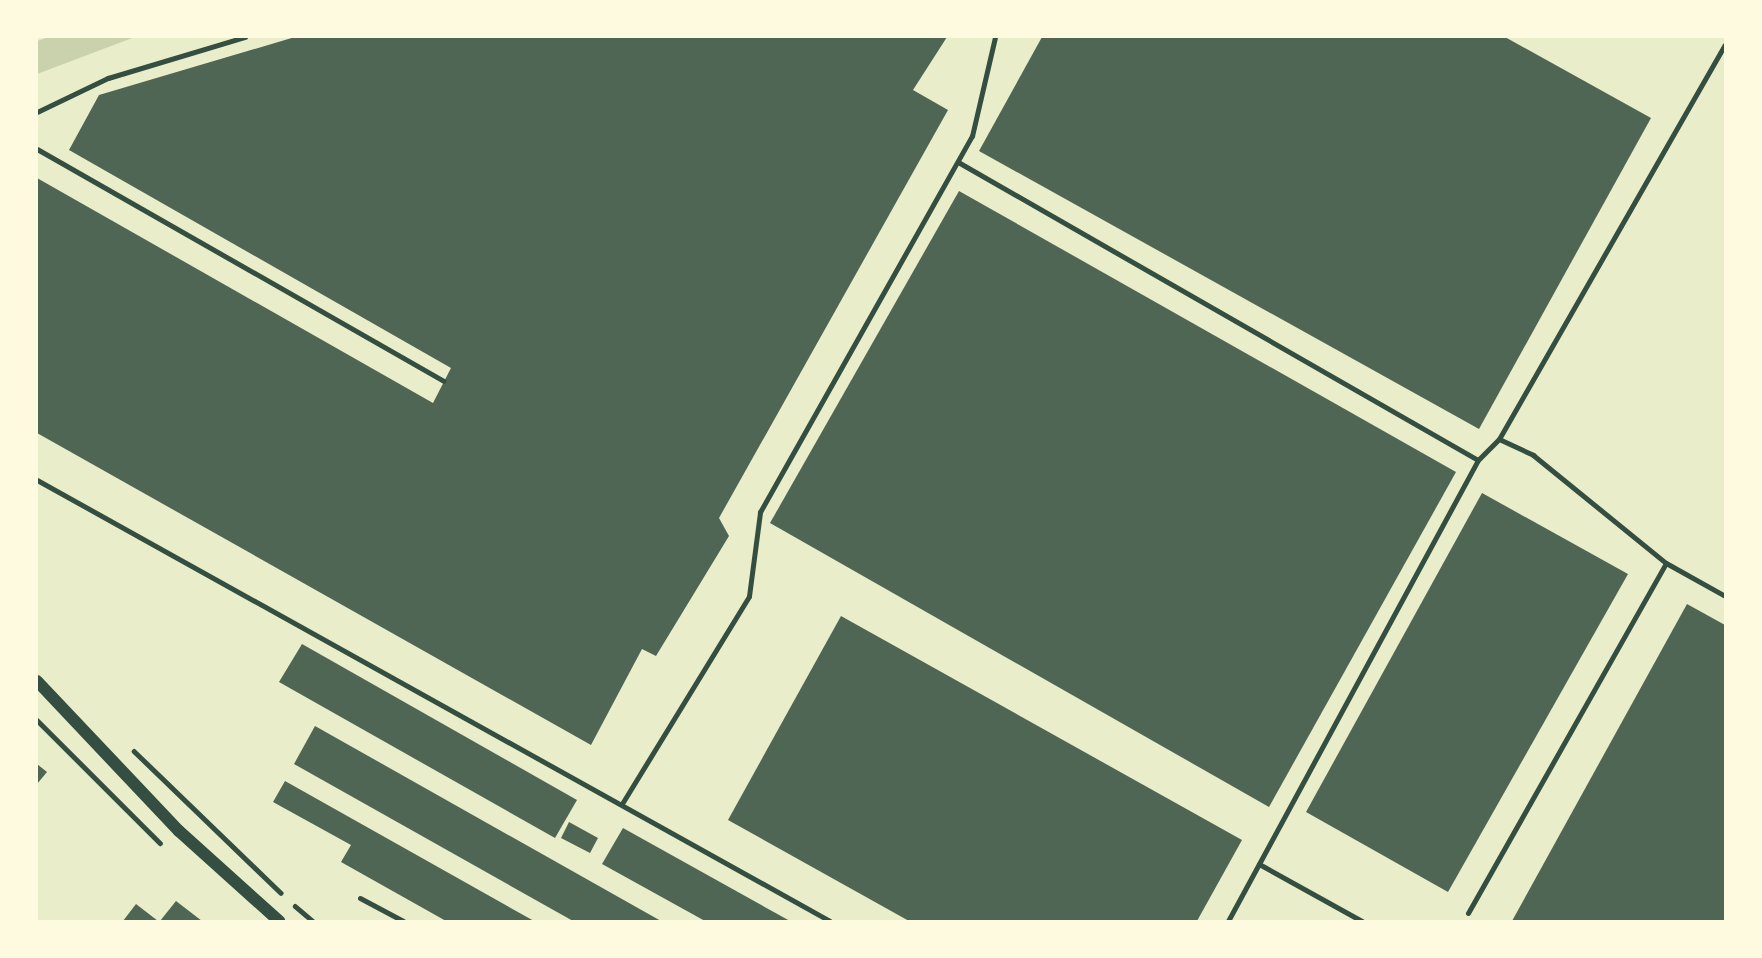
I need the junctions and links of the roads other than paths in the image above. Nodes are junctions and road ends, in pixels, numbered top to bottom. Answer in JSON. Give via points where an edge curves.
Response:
{"nodes":[{"id":1,"x":245,"y":37,"type":"edge"},
{"id":2,"x":995,"y":37,"type":"edge"},
{"id":3,"x":1725,"y":45,"type":"edge"},
{"id":4,"x":37,"y":113,"type":"edge"},
{"id":5,"x":37,"y":149,"type":"edge"},
{"id":6,"x":958,"y":162,"type":"junction"},
{"id":7,"x":443,"y":381,"type":"dead end"},
{"id":8,"x":1499,"y":439,"type":"junction"},
{"id":9,"x":1478,"y":460,"type":"junction"},
{"id":10,"x":37,"y":480,"type":"edge"},
{"id":11,"x":1666,"y":563,"type":"junction"},
{"id":12,"x":1725,"y":597,"type":"edge"},
{"id":13,"x":37,"y":681,"type":"edge"},
{"id":14,"x":623,"y":802,"type":"junction"},
{"id":15,"x":1259,"y":864,"type":"junction"},
{"id":16,"x":360,"y":898,"type":"dead end"},
{"id":17,"x":1468,"y":913,"type":"dead end"},
{"id":18,"x":279,"y":921,"type":"edge"},
{"id":19,"x":403,"y":921,"type":"edge"},
{"id":20,"x":830,"y":921,"type":"edge"},
{"id":21,"x":1228,"y":921,"type":"edge"},
{"id":22,"x":1362,"y":921,"type":"edge"}],
"edges":[{"from":1,"to":4,"type":"lane","via":[[108,78]]},
{"from":2,"to":6,"type":"lane","via":[[979,118]]},
{"from":3,"to":8,"type":"lane"},
{"from":5,"to":7,"type":"lane"},
{"from":6,"to":9,"type":"lane"},
{"from":6,"to":14,"type":"lane","via":[[764,505],[752,585],[740,614]]},
{"from":8,"to":9,"type":"lane"},
{"from":8,"to":11,"type":"lane","via":[[1533,455]]},
{"from":9,"to":15,"type":"lane"},
{"from":10,"to":14,"type":"lane"},
{"from":11,"to":12,"type":"lane"},
{"from":11,"to":17,"type":"lane"},
{"from":13,"to":18,"type":"street","via":[[178,831]]},
{"from":14,"to":20,"type":"lane"},
{"from":15,"to":21,"type":"lane"},
{"from":15,"to":22,"type":"lane"},
{"from":16,"to":19,"type":"lane"}]}
